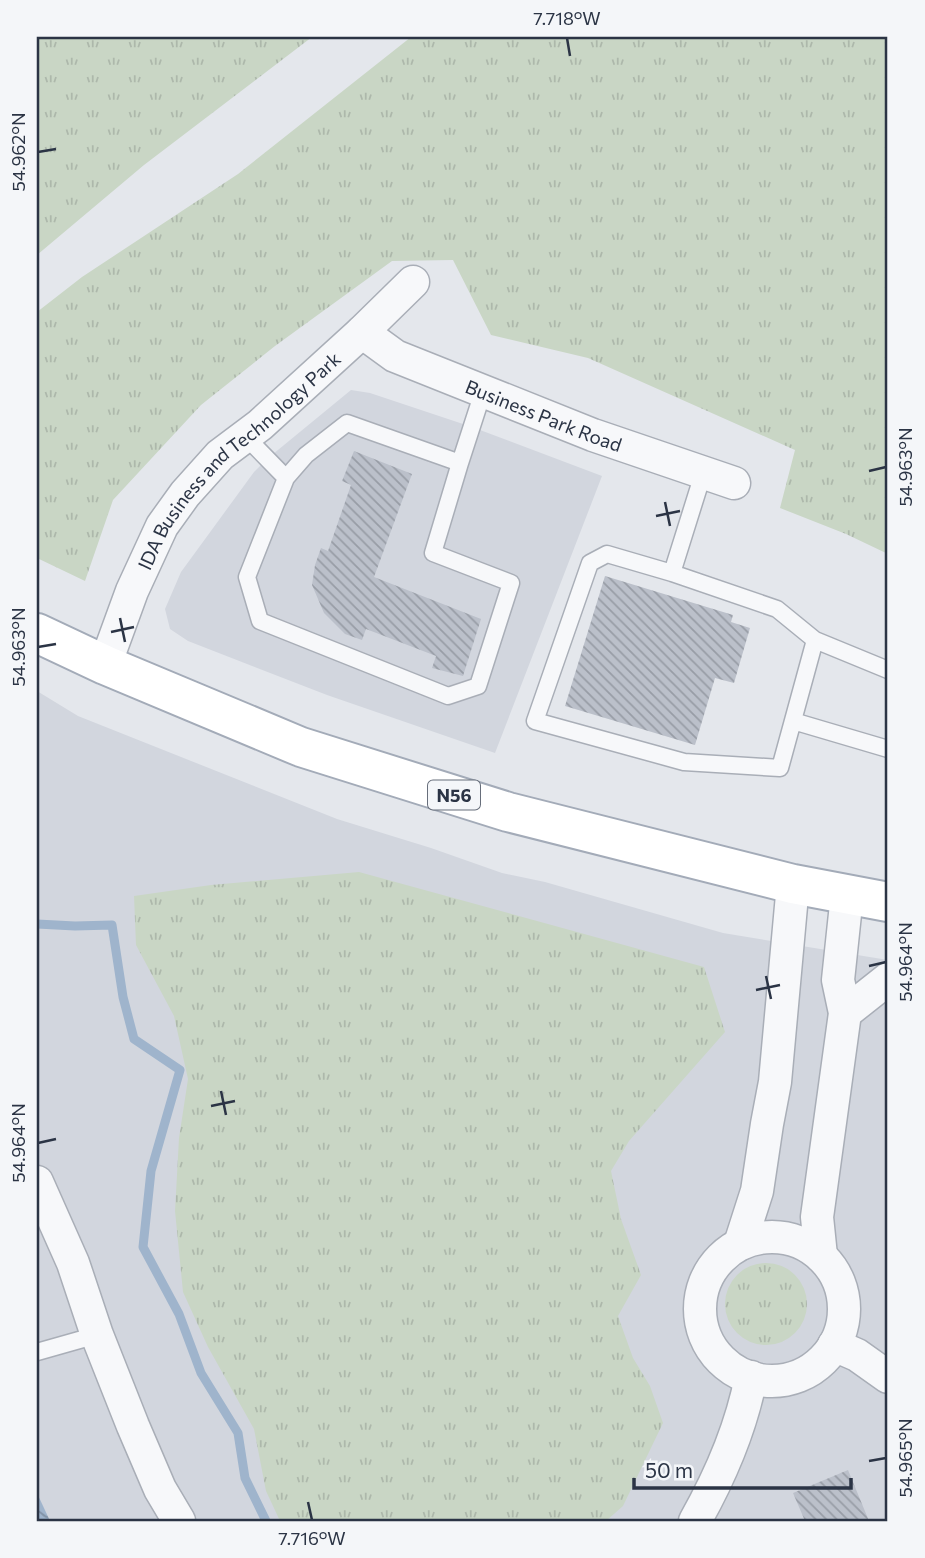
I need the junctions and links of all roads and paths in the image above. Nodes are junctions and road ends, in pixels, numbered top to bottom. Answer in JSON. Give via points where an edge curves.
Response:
{"nodes":[{"id":1,"x":413,"y":282,"type":"dead end"},
{"id":2,"x":362,"y":332,"type":"junction"},
{"id":3,"x":483,"y":391,"type":"junction"},
{"id":4,"x":245,"y":436,"type":"junction"},
{"id":5,"x":460,"y":463,"type":"junction"},
{"id":6,"x":703,"y":474,"type":"junction"},
{"id":7,"x":286,"y":478,"type":"junction"},
{"id":8,"x":734,"y":483,"type":"dead end"},
{"id":9,"x":672,"y":573,"type":"junction"},
{"id":10,"x":37,"y":633,"type":"edge"},
{"id":11,"x":815,"y":640,"type":"junction"},
{"id":12,"x":105,"y":665,"type":"junction"},
{"id":13,"x":888,"y":670,"type":"edge"},
{"id":14,"x":793,"y":721,"type":"junction"},
{"id":15,"x":888,"y":749,"type":"edge"},
{"id":16,"x":793,"y":884,"type":"junction"},
{"id":17,"x":847,"y":895,"type":"junction"},
{"id":18,"x":888,"y":902,"type":"edge"},
{"id":19,"x":888,"y":979,"type":"edge"},
{"id":20,"x":845,"y":1013,"type":"junction"},
{"id":21,"x":37,"y":1182,"type":"edge"},
{"id":22,"x":740,"y":1244,"type":"junction"},
{"id":23,"x":821,"y":1256,"type":"junction"},
{"id":24,"x":97,"y":1335,"type":"junction"},
{"id":25,"x":834,"y":1345,"type":"junction"},
{"id":26,"x":37,"y":1352,"type":"edge"},
{"id":27,"x":751,"y":1377,"type":"junction"},
{"id":28,"x":888,"y":1377,"type":"edge"},
{"id":29,"x":179,"y":1521,"type":"edge"},
{"id":30,"x":695,"y":1521,"type":"edge"}],
"edges":[{"from":1,"to":2,"type":"street","name":"IDA Business and Technology Park"},
{"from":2,"to":3,"type":"street","name":"Business Park Road","via":[[395,356]]},
{"from":2,"to":4,"type":"street","name":"IDA Business and Technology Park"},
{"from":3,"to":5,"type":"lane"},
{"from":3,"to":6,"type":"street","name":"Business Park Road"},
{"from":4,"to":7,"type":"lane"},
{"from":4,"to":12,"type":"street","name":"IDA Business and Technology Park","via":[[220,455],[162,526]]},
{"from":5,"to":7,"type":"lane","via":[[347,423],[306,455]]},
{"from":5,"to":7,"type":"lane","via":[[433,553],[511,583],[478,686],[448,696],[260,621],[247,577]]},
{"from":6,"to":8,"type":"street","name":"Business Park Road"},
{"from":6,"to":9,"type":"lane"},
{"from":9,"to":11,"type":"lane","via":[[777,609]]},
{"from":9,"to":14,"type":"lane","via":[[607,554],[590,563],[534,721],[684,762],[780,768]]},
{"from":10,"to":12,"type":"main road","number":"N56"},
{"from":11,"to":13,"type":"lane"},
{"from":11,"to":14,"type":"lane"},
{"from":12,"to":16,"type":"main road","number":"N56","via":[[314,751],[508,812]]},
{"from":14,"to":15,"type":"lane"},
{"from":16,"to":17,"type":"main road","number":"N56"},
{"from":16,"to":22,"type":"street","via":[[775,1082],[757,1191]]},
{"from":17,"to":18,"type":"main road","number":"N56"},
{"from":17,"to":20,"type":"street","via":[[838,980]]},
{"from":19,"to":20,"type":"street"},
{"from":20,"to":23,"type":"street","via":[[817,1217]]},
{"from":21,"to":24,"type":"street","via":[[73,1263]]},
{"from":22,"to":23,"type":"street","via":[[782,1237]]},
{"from":22,"to":27,"type":"street","via":[[727,1252],[707,1277],[700,1307],[713,1351],[724,1363]]},
{"from":23,"to":25,"type":"street","via":[[836,1275],[844,1298],[843,1323]]},
{"from":24,"to":26,"type":"lane"},
{"from":24,"to":29,"type":"street","via":[[160,1489]]},
{"from":25,"to":27,"type":"street","via":[[825,1358],[798,1376],[767,1381]]},
{"from":25,"to":28,"type":"street"},
{"from":27,"to":30,"type":"street","via":[[735,1438]]}]}
